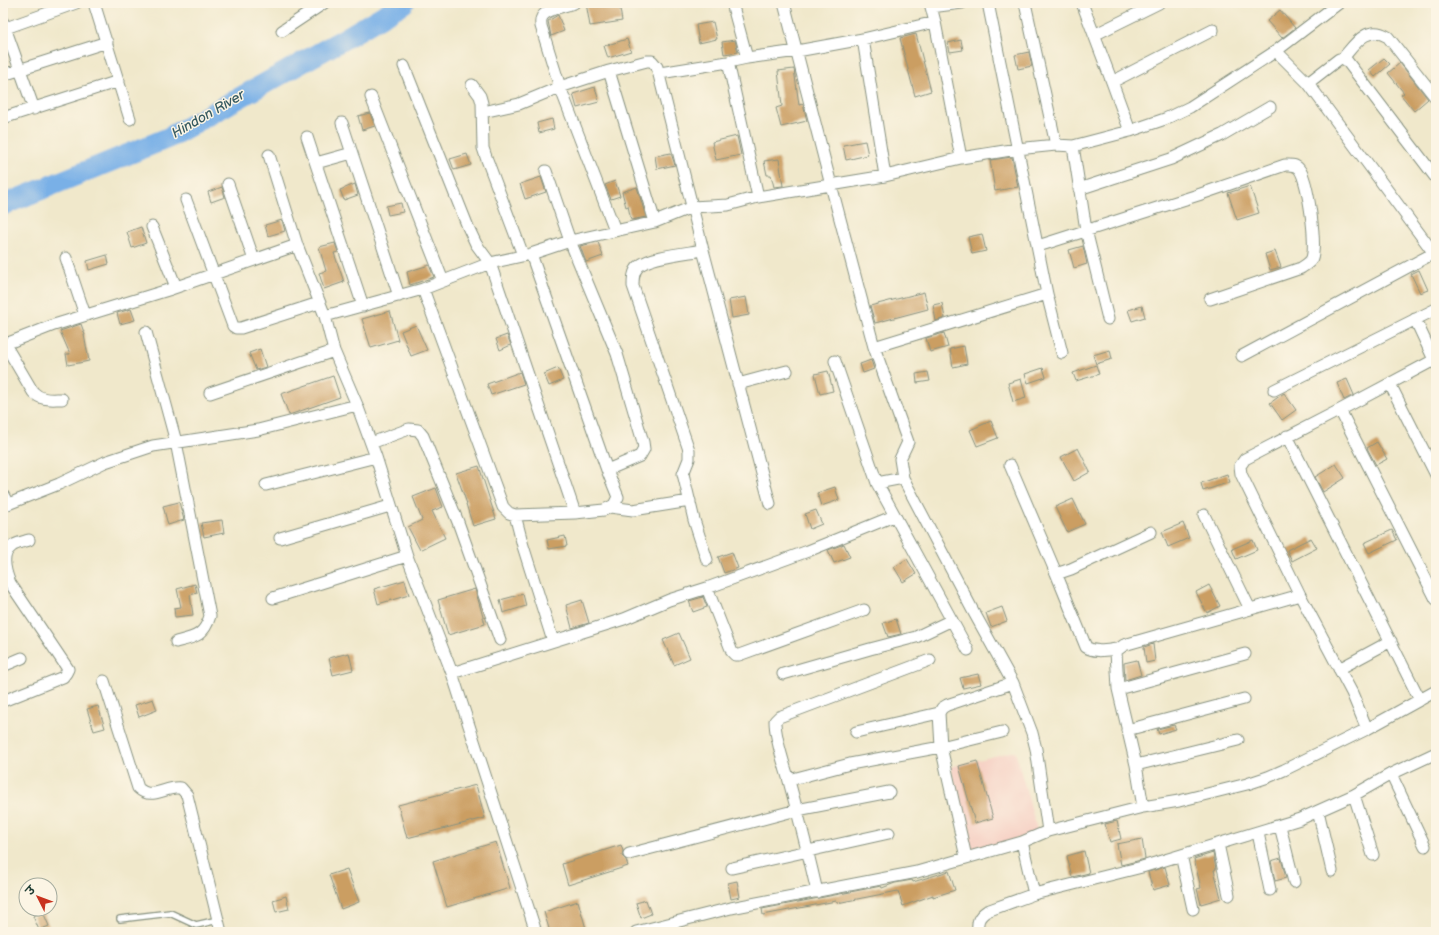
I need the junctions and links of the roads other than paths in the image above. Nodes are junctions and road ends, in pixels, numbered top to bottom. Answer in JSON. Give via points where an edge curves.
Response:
{"nodes":[{"id":1,"x":76,"y":3,"type":"edge"},
{"id":2,"x":94,"y":3,"type":"edge"},
{"id":3,"x":324,"y":3,"type":"edge"},
{"id":4,"x":574,"y":3,"type":"edge"},
{"id":5,"x":732,"y":3,"type":"edge"},
{"id":6,"x":784,"y":3,"type":"edge"},
{"id":7,"x":962,"y":3,"type":"edge"},
{"id":8,"x":988,"y":3,"type":"edge"},
{"id":9,"x":1025,"y":3,"type":"edge"},
{"id":10,"x":1082,"y":3,"type":"edge"},
{"id":11,"x":1159,"y":3,"type":"edge"},
{"id":12,"x":1339,"y":3,"type":"edge"},
{"id":13,"x":930,"y":5,"type":"edge"},
{"id":14,"x":935,"y":22,"type":"junction"},
{"id":15,"x":4,"y":27,"type":"edge"},
{"id":16,"x":1213,"y":30,"type":"dead end"},
{"id":17,"x":282,"y":31,"type":"dead end"},
{"id":18,"x":1094,"y":35,"type":"junction"},
{"id":19,"x":863,"y":39,"type":"junction"},
{"id":20,"x":108,"y":42,"type":"junction"},
{"id":21,"x":798,"y":51,"type":"junction"},
{"id":22,"x":1276,"y":51,"type":"junction"},
{"id":23,"x":747,"y":58,"type":"junction"},
{"id":24,"x":1343,"y":58,"type":"junction"},
{"id":25,"x":728,"y":62,"type":"junction"},
{"id":26,"x":404,"y":66,"type":"dead end"},
{"id":27,"x":20,"y":70,"type":"junction"},
{"id":28,"x":609,"y":71,"type":"junction"},
{"id":29,"x":660,"y":73,"type":"junction"},
{"id":30,"x":3,"y":75,"type":"edge"},
{"id":31,"x":119,"y":82,"type":"junction"},
{"id":32,"x":1112,"y":82,"type":"junction"},
{"id":33,"x":1308,"y":83,"type":"junction"},
{"id":34,"x":472,"y":85,"type":"dead end"},
{"id":35,"x":560,"y":87,"type":"junction"},
{"id":36,"x":371,"y":96,"type":"dead end"},
{"id":37,"x":1436,"y":98,"type":"edge"},
{"id":38,"x":1270,"y":107,"type":"dead end"},
{"id":39,"x":34,"y":108,"type":"junction"},
{"id":40,"x":483,"y":112,"type":"junction"},
{"id":41,"x":3,"y":118,"type":"edge"},
{"id":42,"x":130,"y":118,"type":"dead end"},
{"id":43,"x":342,"y":123,"type":"dead end"},
{"id":44,"x":1130,"y":131,"type":"junction"},
{"id":45,"x":307,"y":137,"type":"dead end"},
{"id":46,"x":1056,"y":145,"type":"junction"},
{"id":47,"x":1073,"y":146,"type":"junction"},
{"id":48,"x":1017,"y":149,"type":"junction"},
{"id":49,"x":352,"y":153,"type":"junction"},
{"id":50,"x":269,"y":155,"type":"dead end"},
{"id":51,"x":961,"y":158,"type":"junction"},
{"id":52,"x":316,"y":163,"type":"junction"},
{"id":53,"x":546,"y":170,"type":"dead end"},
{"id":54,"x":885,"y":176,"type":"junction"},
{"id":55,"x":1436,"y":178,"type":"edge"},
{"id":56,"x":228,"y":184,"type":"dead end"},
{"id":57,"x":831,"y":185,"type":"junction"},
{"id":58,"x":1079,"y":189,"type":"junction"},
{"id":59,"x":758,"y":197,"type":"junction"},
{"id":60,"x":186,"y":200,"type":"dead end"},
{"id":61,"x":692,"y":207,"type":"junction"},
{"id":62,"x":655,"y":222,"type":"junction"},
{"id":63,"x":152,"y":227,"type":"dead end"},
{"id":64,"x":615,"y":230,"type":"junction"},
{"id":65,"x":1086,"y":230,"type":"junction"},
{"id":66,"x":570,"y":242,"type":"junction"},
{"id":67,"x":296,"y":245,"type":"junction"},
{"id":68,"x":1038,"y":246,"type":"junction"},
{"id":69,"x":703,"y":250,"type":"junction"},
{"id":70,"x":527,"y":255,"type":"junction"},
{"id":71,"x":1435,"y":255,"type":"edge"},
{"id":72,"x":66,"y":258,"type":"dead end"},
{"id":73,"x":254,"y":260,"type":"junction"},
{"id":74,"x":490,"y":262,"type":"junction"},
{"id":75,"x":214,"y":274,"type":"junction"},
{"id":76,"x":443,"y":281,"type":"junction"},
{"id":77,"x":176,"y":287,"type":"junction"},
{"id":78,"x":423,"y":289,"type":"junction"},
{"id":79,"x":1047,"y":294,"type":"junction"},
{"id":80,"x":399,"y":296,"type":"junction"},
{"id":81,"x":1210,"y":299,"type":"dead end"},
{"id":82,"x":319,"y":303,"type":"junction"},
{"id":83,"x":363,"y":306,"type":"junction"},
{"id":84,"x":1436,"y":309,"type":"edge"},
{"id":85,"x":85,"y":315,"type":"junction"},
{"id":86,"x":325,"y":316,"type":"junction"},
{"id":87,"x":1108,"y":319,"type":"dead end"},
{"id":88,"x":1414,"y":319,"type":"junction"},
{"id":89,"x":146,"y":332,"type":"dead end"},
{"id":90,"x":4,"y":344,"type":"edge"},
{"id":91,"x":874,"y":347,"type":"junction"},
{"id":92,"x":334,"y":351,"type":"junction"},
{"id":93,"x":1062,"y":353,"type":"dead end"},
{"id":94,"x":1242,"y":356,"type":"dead end"},
{"id":95,"x":835,"y":361,"type":"dead end"},
{"id":96,"x":1435,"y":361,"type":"edge"},
{"id":97,"x":787,"y":371,"type":"dead end"},
{"id":98,"x":738,"y":384,"type":"junction"},
{"id":99,"x":1390,"y":384,"type":"junction"},
{"id":100,"x":1274,"y":390,"type":"dead end"},
{"id":101,"x":210,"y":393,"type":"dead end"},
{"id":102,"x":62,"y":399,"type":"dead end"},
{"id":103,"x":358,"y":406,"type":"junction"},
{"id":104,"x":1340,"y":410,"type":"junction"},
{"id":105,"x":1287,"y":436,"type":"junction"},
{"id":106,"x":176,"y":442,"type":"junction"},
{"id":107,"x":371,"y":443,"type":"junction"},
{"id":108,"x":376,"y":457,"type":"junction"},
{"id":109,"x":1010,"y":464,"type":"dead end"},
{"id":110,"x":607,"y":470,"type":"junction"},
{"id":111,"x":1436,"y":475,"type":"edge"},
{"id":112,"x":903,"y":478,"type":"junction"},
{"id":113,"x":877,"y":483,"type":"junction"},
{"id":114,"x":266,"y":485,"type":"dead end"},
{"id":115,"x":690,"y":501,"type":"junction"},
{"id":116,"x":5,"y":502,"type":"edge"},
{"id":117,"x":770,"y":504,"type":"dead end"},
{"id":118,"x":390,"y":506,"type":"junction"},
{"id":119,"x":610,"y":507,"type":"junction"},
{"id":120,"x":575,"y":513,"type":"junction"},
{"id":121,"x":515,"y":515,"type":"junction"},
{"id":122,"x":894,"y":516,"type":"junction"},
{"id":123,"x":1204,"y":516,"type":"dead end"},
{"id":124,"x":1151,"y":532,"type":"dead end"},
{"id":125,"x":280,"y":538,"type":"dead end"},
{"id":126,"x":29,"y":540,"type":"dead end"},
{"id":127,"x":407,"y":556,"type":"junction"},
{"id":128,"x":707,"y":560,"type":"dead end"},
{"id":129,"x":1056,"y":573,"type":"junction"},
{"id":130,"x":707,"y":588,"type":"junction"},
{"id":131,"x":1300,"y":595,"type":"junction"},
{"id":132,"x":273,"y":598,"type":"dead end"},
{"id":133,"x":1436,"y":599,"type":"edge"},
{"id":134,"x":1250,"y":609,"type":"junction"},
{"id":135,"x":864,"y":610,"type":"dead end"},
{"id":136,"x":952,"y":620,"type":"junction"},
{"id":137,"x":500,"y":640,"type":"dead end"},
{"id":138,"x":553,"y":641,"type":"junction"},
{"id":139,"x":1391,"y":641,"type":"junction"},
{"id":140,"x":176,"y":642,"type":"dead end"},
{"id":141,"x":1117,"y":649,"type":"junction"},
{"id":142,"x":968,"y":650,"type":"dead end"},
{"id":143,"x":1245,"y":654,"type":"dead end"},
{"id":144,"x":22,"y":658,"type":"dead end"},
{"id":145,"x":930,"y":660,"type":"dead end"},
{"id":146,"x":3,"y":666,"type":"edge"},
{"id":147,"x":1339,"y":670,"type":"junction"},
{"id":148,"x":452,"y":673,"type":"junction"},
{"id":149,"x":783,"y":674,"type":"dead end"},
{"id":150,"x":104,"y":681,"type":"dead end"},
{"id":151,"x":1013,"y":683,"type":"junction"},
{"id":152,"x":1118,"y":689,"type":"junction"},
{"id":153,"x":1436,"y":691,"type":"edge"},
{"id":154,"x":1244,"y":699,"type":"dead end"},
{"id":155,"x":1420,"y":700,"type":"junction"},
{"id":156,"x":3,"y":701,"type":"edge"},
{"id":157,"x":939,"y":713,"type":"junction"},
{"id":158,"x":1367,"y":729,"type":"junction"},
{"id":159,"x":1127,"y":730,"type":"junction"},
{"id":160,"x":856,"y":732,"type":"dead end"},
{"id":161,"x":1002,"y":732,"type":"dead end"},
{"id":162,"x":1238,"y":740,"type":"dead end"},
{"id":163,"x":941,"y":748,"type":"junction"},
{"id":164,"x":1436,"y":753,"type":"edge"},
{"id":165,"x":1136,"y":765,"type":"junction"},
{"id":166,"x":1391,"y":774,"type":"junction"},
{"id":167,"x":789,"y":780,"type":"junction"},
{"id":168,"x":889,"y":792,"type":"dead end"},
{"id":169,"x":1354,"y":795,"type":"junction"},
{"id":170,"x":1143,"y":807,"type":"junction"},
{"id":171,"x":797,"y":810,"type":"junction"},
{"id":172,"x":1318,"y":811,"type":"junction"},
{"id":173,"x":1280,"y":826,"type":"junction"},
{"id":174,"x":1048,"y":831,"type":"junction"},
{"id":175,"x":1258,"y":833,"type":"junction"},
{"id":176,"x":889,"y":834,"type":"dead end"},
{"id":177,"x":1022,"y":842,"type":"junction"},
{"id":178,"x":1218,"y":844,"type":"junction"},
{"id":179,"x":1425,"y":846,"type":"dead end"},
{"id":180,"x":808,"y":851,"type":"junction"},
{"id":181,"x":629,"y":854,"type":"dead end"},
{"id":182,"x":1373,"y":855,"type":"dead end"},
{"id":183,"x":1181,"y":856,"type":"junction"},
{"id":184,"x":966,"y":857,"type":"junction"},
{"id":185,"x":732,"y":868,"type":"dead end"},
{"id":186,"x":1332,"y":871,"type":"dead end"},
{"id":187,"x":1294,"y":882,"type":"dead end"},
{"id":188,"x":1270,"y":890,"type":"dead end"},
{"id":189,"x":817,"y":892,"type":"junction"},
{"id":190,"x":1034,"y":894,"type":"junction"},
{"id":191,"x":1229,"y":895,"type":"dead end"},
{"id":192,"x":1193,"y":909,"type":"dead end"},
{"id":193,"x":120,"y":919,"type":"dead end"},
{"id":194,"x":218,"y":920,"type":"junction"},
{"id":195,"x":221,"y":932,"type":"edge"},
{"id":196,"x":536,"y":932,"type":"edge"},
{"id":197,"x":636,"y":932,"type":"edge"},
{"id":198,"x":978,"y":932,"type":"edge"}],
"edges":[{"from":1,"to":15,"type":"street"},
{"from":2,"to":20,"type":"street"},
{"from":3,"to":17,"type":"street"},
{"from":4,"to":35,"type":"street","via":[[546,12],[540,20]]},
{"from":5,"to":23,"type":"street"},
{"from":6,"to":21,"type":"street"},
{"from":7,"to":13,"type":"street"},
{"from":8,"to":48,"type":"street"},
{"from":9,"to":46,"type":"street"},
{"from":10,"to":18,"type":"street"},
{"from":11,"to":18,"type":"street"},
{"from":12,"to":22,"type":"street"},
{"from":13,"to":14,"type":"street"},
{"from":14,"to":19,"type":"street"},
{"from":14,"to":51,"type":"street"},
{"from":15,"to":27,"type":"street"},
{"from":16,"to":32,"type":"street"},
{"from":18,"to":32,"type":"street"},
{"from":19,"to":21,"type":"street"},
{"from":19,"to":54,"type":"street"},
{"from":20,"to":27,"type":"street"},
{"from":20,"to":31,"type":"street"},
{"from":21,"to":23,"type":"street"},
{"from":21,"to":57,"type":"street"},
{"from":22,"to":33,"type":"street"},
{"from":22,"to":44,"type":"street","via":[[1190,107]]},
{"from":23,"to":25,"type":"street"},
{"from":24,"to":33,"type":"street"},
{"from":24,"to":37,"type":"street","via":[[1365,35],[1385,35]]},
{"from":24,"to":55,"type":"street"},
{"from":25,"to":29,"type":"street"},
{"from":25,"to":59,"type":"street"},
{"from":26,"to":74,"type":"street","via":[[468,227],[476,244]]},
{"from":27,"to":30,"type":"street"},
{"from":27,"to":39,"type":"street"},
{"from":28,"to":29,"type":"street","via":[[652,61]]},
{"from":28,"to":35,"type":"street"},
{"from":28,"to":62,"type":"street"},
{"from":29,"to":61,"type":"street"},
{"from":31,"to":39,"type":"street"},
{"from":31,"to":42,"type":"street"},
{"from":32,"to":44,"type":"street"},
{"from":33,"to":71,"type":"street"},
{"from":34,"to":40,"type":"street","via":[[480,96]]},
{"from":35,"to":40,"type":"street","via":[[519,104]]},
{"from":35,"to":64,"type":"street"},
{"from":36,"to":76,"type":"street"},
{"from":38,"to":58,"type":"street","via":[[1222,135],[1171,160]]},
{"from":39,"to":41,"type":"street"},
{"from":40,"to":70,"type":"street","via":[[486,158]]},
{"from":43,"to":49,"type":"street"},
{"from":44,"to":47,"type":"street"},
{"from":45,"to":52,"type":"street"},
{"from":46,"to":47,"type":"street"},
{"from":46,"to":48,"type":"street"},
{"from":47,"to":58,"type":"street"},
{"from":48,"to":51,"type":"street"},
{"from":48,"to":68,"type":"street"},
{"from":49,"to":52,"type":"street"},
{"from":49,"to":80,"type":"street"},
{"from":50,"to":67,"type":"street"},
{"from":51,"to":54,"type":"street"},
{"from":52,"to":83,"type":"street"},
{"from":53,"to":66,"type":"street"},
{"from":54,"to":57,"type":"street"},
{"from":56,"to":73,"type":"street"},
{"from":57,"to":59,"type":"street"},
{"from":57,"to":91,"type":"street"},
{"from":58,"to":65,"type":"street"},
{"from":59,"to":61,"type":"street","via":[[728,205]]},
{"from":60,"to":75,"type":"street"},
{"from":61,"to":62,"type":"street"},
{"from":61,"to":69,"type":"street"},
{"from":62,"to":64,"type":"street"},
{"from":63,"to":77,"type":"street"},
{"from":64,"to":66,"type":"street"},
{"from":65,"to":68,"type":"street"},
{"from":65,"to":81,"type":"street","via":[[1284,165],[1300,169],[1310,208],[1314,247],[1311,260],[1301,268]]},
{"from":65,"to":87,"type":"street"},
{"from":66,"to":70,"type":"street"},
{"from":66,"to":110,"type":"street","via":[[618,354],[644,442],[640,456]]},
{"from":67,"to":73,"type":"street"},
{"from":67,"to":82,"type":"street"},
{"from":68,"to":79,"type":"street"},
{"from":69,"to":98,"type":"street"},
{"from":69,"to":115,"type":"street","via":[[648,260],[638,266],[633,275],[633,286],[689,450],[689,459],[683,474]]},
{"from":70,"to":74,"type":"street"},
{"from":70,"to":110,"type":"street"},
{"from":71,"to":94,"type":"street"},
{"from":72,"to":85,"type":"street"},
{"from":73,"to":75,"type":"street"},
{"from":74,"to":76,"type":"street"},
{"from":74,"to":120,"type":"street"},
{"from":75,"to":77,"type":"street"},
{"from":75,"to":82,"type":"street","via":[[233,326],[236,328]]},
{"from":76,"to":78,"type":"street"},
{"from":77,"to":85,"type":"street"},
{"from":78,"to":80,"type":"street"},
{"from":78,"to":121,"type":"street","via":[[503,507]]},
{"from":79,"to":91,"type":"street"},
{"from":79,"to":93,"type":"street"},
{"from":80,"to":83,"type":"street"},
{"from":82,"to":86,"type":"street"},
{"from":83,"to":86,"type":"street"},
{"from":84,"to":88,"type":"street"},
{"from":85,"to":90,"type":"street"},
{"from":86,"to":92,"type":"street"},
{"from":88,"to":96,"type":"street"},
{"from":88,"to":100,"type":"street"},
{"from":89,"to":106,"type":"street"},
{"from":90,"to":102,"type":"street","via":[[38,397]]},
{"from":91,"to":112,"type":"street","via":[[908,442],[900,459]]},
{"from":92,"to":101,"type":"street"},
{"from":92,"to":103,"type":"street"},
{"from":95,"to":113,"type":"street"},
{"from":96,"to":99,"type":"street"},
{"from":97,"to":98,"type":"street"},
{"from":98,"to":117,"type":"street"},
{"from":99,"to":104,"type":"street"},
{"from":99,"to":111,"type":"street"},
{"from":103,"to":106,"type":"street","via":[[258,430]]},
{"from":103,"to":107,"type":"street"},
{"from":104,"to":105,"type":"street"},
{"from":104,"to":133,"type":"street"},
{"from":105,"to":131,"type":"street","via":[[1245,458],[1240,466],[1241,474]]},
{"from":105,"to":139,"type":"street"},
{"from":106,"to":116,"type":"street","via":[[153,446],[105,462],[59,484]]},
{"from":106,"to":140,"type":"street","via":[[210,616],[207,627],[198,636]]},
{"from":107,"to":108,"type":"street"},
{"from":107,"to":137,"type":"street","via":[[409,429],[418,430],[423,436],[458,522]]},
{"from":108,"to":114,"type":"street"},
{"from":108,"to":118,"type":"street"},
{"from":109,"to":129,"type":"street"},
{"from":110,"to":119,"type":"street","via":[[618,497]]},
{"from":112,"to":113,"type":"street"},
{"from":112,"to":151,"type":"street"},
{"from":113,"to":122,"type":"street"},
{"from":115,"to":119,"type":"street","via":[[633,510]]},
{"from":115,"to":128,"type":"street"},
{"from":118,"to":125,"type":"street"},
{"from":118,"to":127,"type":"street"},
{"from":119,"to":120,"type":"street"},
{"from":120,"to":121,"type":"street"},
{"from":121,"to":138,"type":"street"},
{"from":122,"to":130,"type":"street"},
{"from":122,"to":136,"type":"street"},
{"from":123,"to":134,"type":"street"},
{"from":124,"to":129,"type":"street","via":[[1071,569]]},
{"from":126,"to":156,"type":"street","via":[[10,547],[6,553],[6,574],[68,669],[63,677]]},
{"from":127,"to":132,"type":"street"},
{"from":127,"to":148,"type":"street"},
{"from":129,"to":141,"type":"street","via":[[1086,647],[1097,651]]},
{"from":130,"to":135,"type":"street","via":[[735,655]]},
{"from":130,"to":138,"type":"street","via":[[669,600],[624,619]]},
{"from":131,"to":134,"type":"street"},
{"from":131,"to":147,"type":"street"},
{"from":134,"to":141,"type":"street"},
{"from":136,"to":142,"type":"street"},
{"from":136,"to":149,"type":"street","via":[[916,637]]},
{"from":138,"to":148,"type":"street"},
{"from":139,"to":147,"type":"street"},
{"from":139,"to":155,"type":"street"},
{"from":141,"to":152,"type":"street","via":[[1115,654]]},
{"from":143,"to":152,"type":"street"},
{"from":144,"to":146,"type":"street"},
{"from":145,"to":167,"type":"street","via":[[775,721]]},
{"from":147,"to":158,"type":"street"},
{"from":148,"to":196,"type":"street"},
{"from":150,"to":194,"type":"street","via":[[138,788],[149,794],[175,787],[181,788],[187,795]]},
{"from":151,"to":157,"type":"street","via":[[947,705]]},
{"from":151,"to":174,"type":"street","via":[[1036,749]]},
{"from":152,"to":159,"type":"street"},
{"from":153,"to":155,"type":"street"},
{"from":154,"to":159,"type":"street"},
{"from":155,"to":158,"type":"street"},
{"from":157,"to":160,"type":"street"},
{"from":157,"to":163,"type":"street"},
{"from":158,"to":170,"type":"street","via":[[1268,777],[1179,801]]},
{"from":159,"to":165,"type":"street"},
{"from":161,"to":163,"type":"street"},
{"from":162,"to":165,"type":"street"},
{"from":163,"to":167,"type":"street","via":[[850,764]]},
{"from":163,"to":184,"type":"street"},
{"from":164,"to":166,"type":"street"},
{"from":165,"to":170,"type":"street"},
{"from":166,"to":169,"type":"street"},
{"from":166,"to":179,"type":"street"},
{"from":167,"to":171,"type":"street"},
{"from":168,"to":171,"type":"street"},
{"from":169,"to":172,"type":"street"},
{"from":169,"to":182,"type":"street"},
{"from":170,"to":174,"type":"street"},
{"from":171,"to":180,"type":"street"},
{"from":171,"to":181,"type":"street"},
{"from":172,"to":173,"type":"street"},
{"from":172,"to":186,"type":"street"},
{"from":173,"to":175,"type":"street"},
{"from":173,"to":187,"type":"street"},
{"from":174,"to":177,"type":"street"},
{"from":175,"to":178,"type":"street"},
{"from":175,"to":188,"type":"street"},
{"from":176,"to":180,"type":"street"},
{"from":177,"to":184,"type":"street"},
{"from":177,"to":190,"type":"street"},
{"from":178,"to":183,"type":"street"},
{"from":178,"to":191,"type":"street"},
{"from":180,"to":185,"type":"street"},
{"from":180,"to":189,"type":"street"},
{"from":183,"to":190,"type":"street"},
{"from":183,"to":192,"type":"street"},
{"from":184,"to":189,"type":"street","via":[[916,872]]},
{"from":189,"to":197,"type":"street","via":[[731,908]]},
{"from":190,"to":198,"type":"street","via":[[980,915],[977,922]]},
{"from":193,"to":194,"type":"lane","via":[[170,913],[196,925]]},
{"from":194,"to":195,"type":"street"}]}
